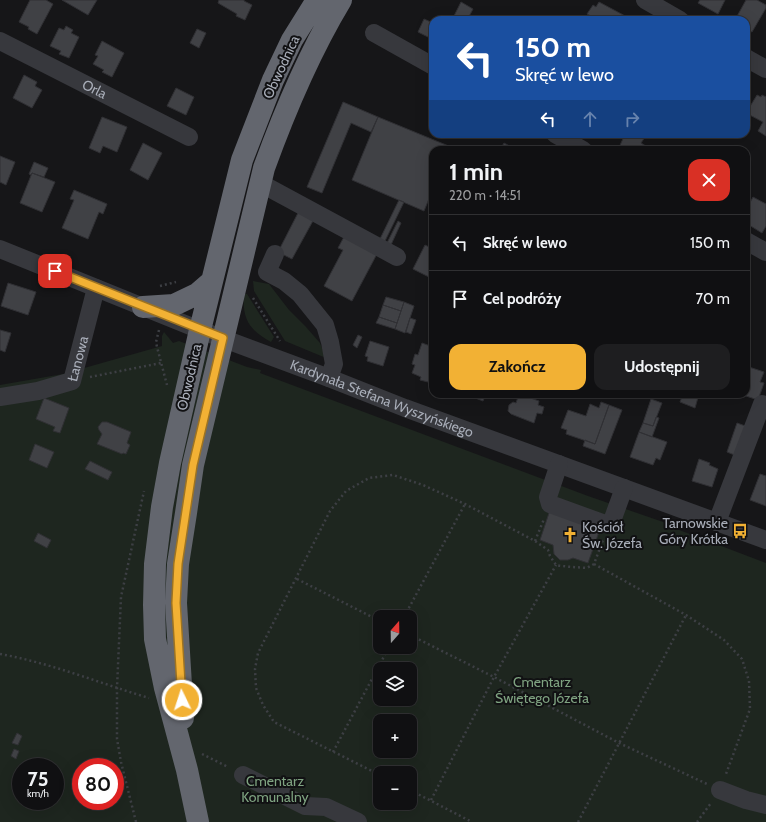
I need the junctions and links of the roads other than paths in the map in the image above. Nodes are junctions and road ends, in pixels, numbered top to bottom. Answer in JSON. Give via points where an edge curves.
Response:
{"nodes":[{"id":1,"x":317,"y":0,"type":"edge"},
{"id":2,"x":341,"y":0,"type":"edge"},
{"id":3,"x":645,"y":0,"type":"edge"},
{"id":4,"x":673,"y":16,"type":"edge"},
{"id":5,"x":374,"y":33,"type":"dead end"},
{"id":6,"x":0,"y":41,"type":"edge"},
{"id":7,"x":750,"y":60,"type":"edge"},
{"id":8,"x":429,"y":64,"type":"edge"},
{"id":9,"x":766,"y":69,"type":"edge"},
{"id":10,"x":189,"y":136,"type":"dead end"},
{"id":11,"x":561,"y":138,"type":"edge"},
{"id":12,"x":576,"y":146,"type":"edge"},
{"id":13,"x":260,"y":183,"type":"junction"},
{"id":14,"x":750,"y":243,"type":"edge"},
{"id":15,"x":0,"y":249,"type":"edge"},
{"id":16,"x":766,"y":252,"type":"edge"},
{"id":17,"x":275,"y":254,"type":"dead end"},
{"id":18,"x":397,"y":257,"type":"dead end"},
{"id":19,"x":212,"y":281,"type":"junction"},
{"id":20,"x":96,"y":288,"type":"junction"},
{"id":21,"x":143,"y":307,"type":"junction"},
{"id":22,"x":200,"y":330,"type":"junction"},
{"id":23,"x":223,"y":338,"type":"junction"},
{"id":24,"x":329,"y":378,"type":"junction"},
{"id":25,"x":0,"y":397,"type":"edge"},
{"id":26,"x":762,"y":404,"type":"dead end"},
{"id":27,"x":559,"y":464,"type":"junction"},
{"id":28,"x":624,"y":488,"type":"junction"},
{"id":29,"x":717,"y":522,"type":"junction"},
{"id":30,"x":766,"y":540,"type":"edge"},
{"id":31,"x":187,"y":770,"type":"junction"},
{"id":32,"x":243,"y":775,"type":"road end"},
{"id":33,"x":720,"y":790,"type":"road end"},
{"id":34,"x":766,"y":805,"type":"edge"},
{"id":35,"x":306,"y":814,"type":"edge"},
{"id":36,"x":198,"y":822,"type":"edge"},
{"id":37,"x":358,"y":822,"type":"edge"}],
"edges":[{"from":1,"to":19,"type":"highway","name":"Obwodnica","via":[[292,40],[258,117],[242,160]]},
{"from":2,"to":13,"type":"highway","name":"Obwodnica","via":[[295,89]]},
{"from":3,"to":4,"type":"street"},
{"from":5,"to":8,"type":"street"},
{"from":6,"to":10,"type":"street","name":"Orla"},
{"from":7,"to":9,"type":"street"},
{"from":11,"to":12,"type":"street"},
{"from":13,"to":18,"type":"street"},
{"from":13,"to":23,"type":"highway","name":"Obwodnica"},
{"from":14,"to":16,"type":"street"},
{"from":15,"to":20,"type":"street","name":"Kardynała Stefana Wyszyńskiego"},
{"from":17,"to":24,"type":"street","via":[[267,272],[300,294],[326,326],[334,364]]},
{"from":19,"to":21,"type":"highway","via":[[197,294],[174,304]]},
{"from":19,"to":22,"type":"highway","name":"Obwodnica"},
{"from":20,"to":21,"type":"street","name":"Kardynała Stefana Wyszyńskiego"},
{"from":20,"to":25,"type":"street","name":"Łanowa","via":[[72,381],[38,391]]},
{"from":21,"to":22,"type":"street","name":"Kardynała Stefana Wyszyńskiego"},
{"from":22,"to":23,"type":"street","name":"Kardynała Stefana Wyszyńskiego"},
{"from":22,"to":31,"type":"highway","name":"Obwodnica","via":[[170,463],[155,564],[155,639]]},
{"from":23,"to":24,"type":"street","name":"Kardynała Stefana Wyszyńskiego"},
{"from":23,"to":31,"type":"highway","name":"Obwodnica","via":[[193,465],[178,564],[176,603]]},
{"from":24,"to":27,"type":"street","name":"Kardynała Stefana Wyszyńskiego"},
{"from":26,"to":29,"type":"street"},
{"from":27,"to":28,"type":"street","name":"Kardynała Stefana Wyszyńskiego"},
{"from":27,"to":28,"type":"street","via":[[548,497],[550,504],[608,525],[612,521]]},
{"from":28,"to":29,"type":"street","name":"Kardynała Stefana Wyszyńskiego"},
{"from":29,"to":30,"type":"street","name":"Kardynała Stefana Wyszyńskiego"},
{"from":31,"to":36,"type":"highway","name":"Obwodnica"},
{"from":32,"to":35,"type":"street"},
{"from":33,"to":34,"type":"street"},
{"from":35,"to":37,"type":"street","via":[[326,807]]}]}
